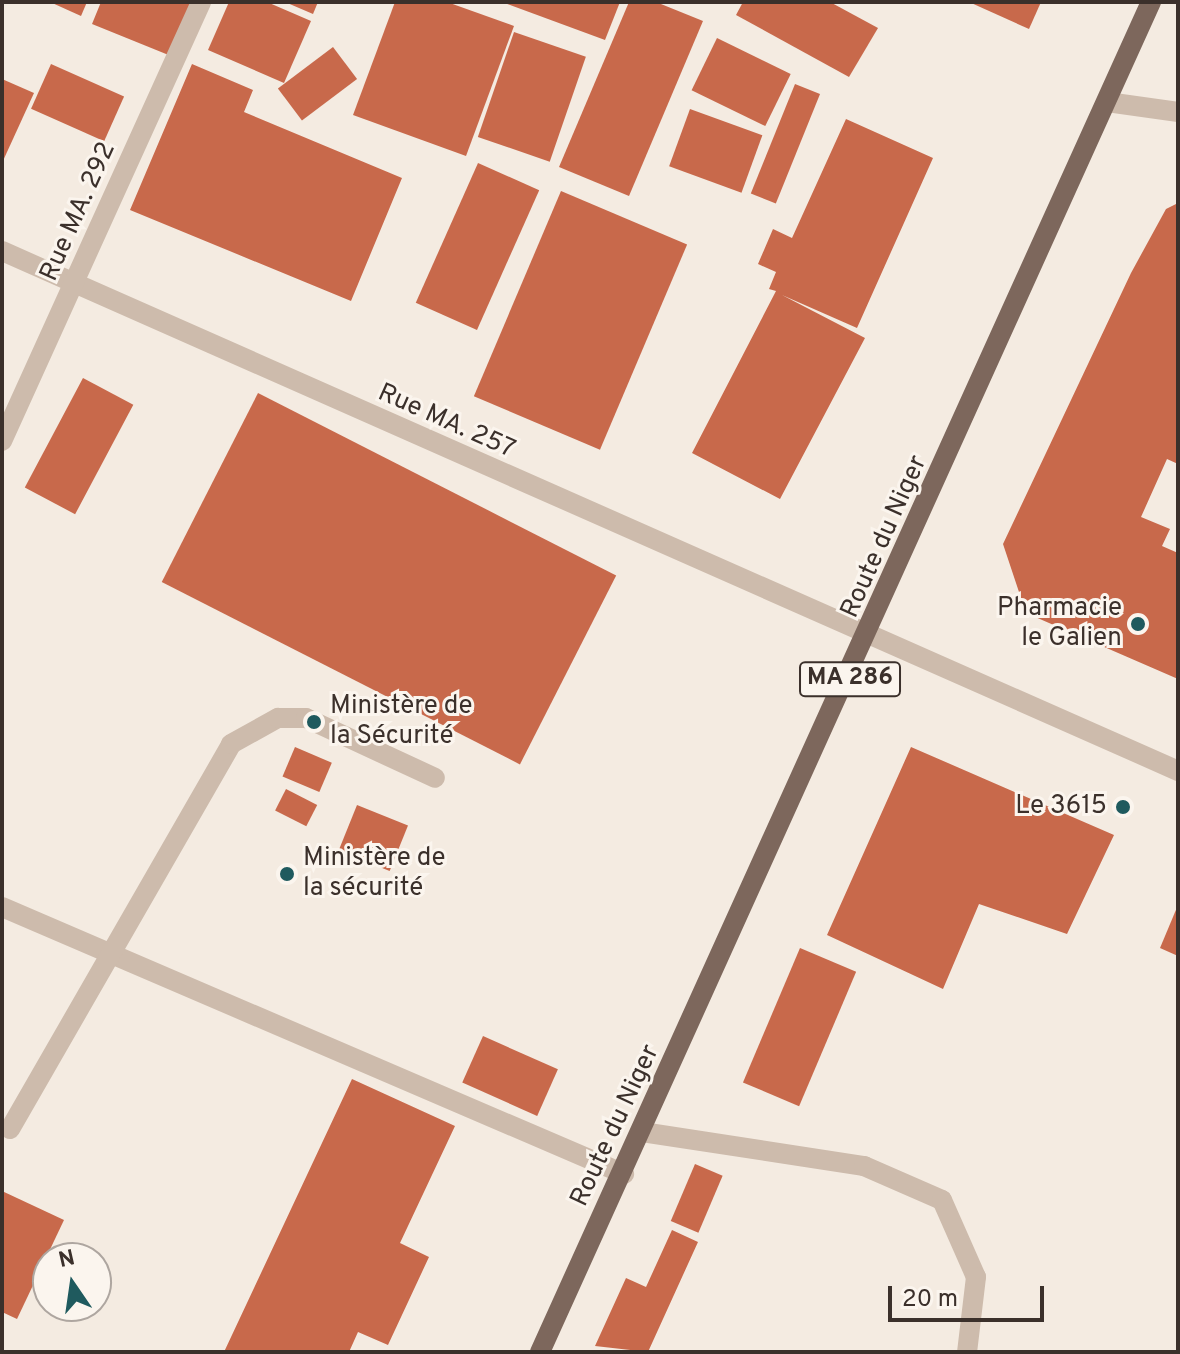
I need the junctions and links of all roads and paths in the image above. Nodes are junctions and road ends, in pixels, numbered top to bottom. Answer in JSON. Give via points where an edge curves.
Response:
{"nodes":[{"id":1,"x":201,"y":2,"type":"edge"},
{"id":2,"x":1151,"y":2,"type":"edge"},
{"id":3,"x":1107,"y":102,"type":"junction"},
{"id":4,"x":1178,"y":112,"type":"edge"},
{"id":5,"x":2,"y":251,"type":"edge"},
{"id":6,"x":75,"y":285,"type":"junction"},
{"id":7,"x":2,"y":441,"type":"edge"},
{"id":8,"x":869,"y":639,"type":"junction"},
{"id":9,"x":1178,"y":771,"type":"edge"},
{"id":10,"x":435,"y":778,"type":"dead end"},
{"id":11,"x":2,"y":907,"type":"edge"},
{"id":12,"x":105,"y":954,"type":"junction"},
{"id":13,"x":10,"y":1129,"type":"dead end"},
{"id":14,"x":642,"y":1132,"type":"junction"},
{"id":15,"x":624,"y":1174,"type":"junction"},
{"id":16,"x":540,"y":1352,"type":"edge"},
{"id":17,"x":967,"y":1352,"type":"edge"}],
"edges":[{"from":1,"to":6,"type":"street","name":"Rue MA. 292"},
{"from":2,"to":3,"type":"main road","name":"Route du Niger","number":"MA 286"},
{"from":3,"to":4,"type":"street"},
{"from":3,"to":8,"type":"main road","name":"Route du Niger","number":"MA 286"},
{"from":5,"to":6,"type":"street","name":"Rue MA. 257"},
{"from":6,"to":7,"type":"street","name":"Rue MA. 292"},
{"from":6,"to":8,"type":"street","name":"Rue MA. 257"},
{"from":8,"to":9,"type":"street","name":"Rue MA. 257"},
{"from":8,"to":14,"type":"main road","name":"Route du Niger","number":"MA 286"},
{"from":10,"to":12,"type":"street","via":[[306,718],[254,726],[210,770]]},
{"from":11,"to":12,"type":"street"},
{"from":12,"to":13,"type":"street"},
{"from":12,"to":15,"type":"street"},
{"from":14,"to":15,"type":"main road","name":"Route du Niger","number":"MA 286"},
{"from":14,"to":17,"type":"street","via":[[864,1166],[942,1200],[976,1277]]},
{"from":15,"to":16,"type":"main road","name":"Route du Niger","number":"MA 286"}]}
